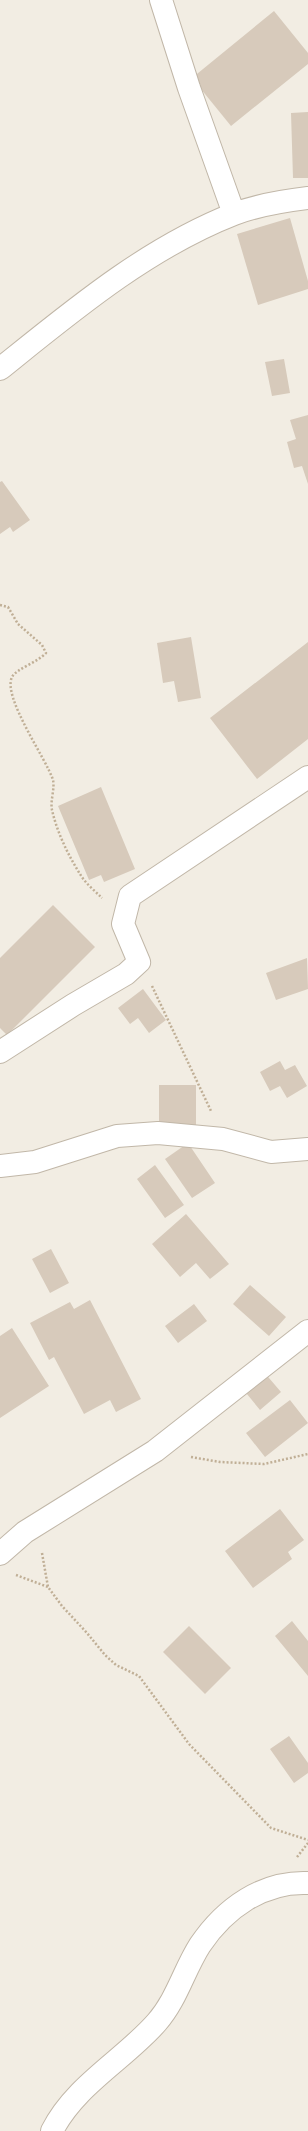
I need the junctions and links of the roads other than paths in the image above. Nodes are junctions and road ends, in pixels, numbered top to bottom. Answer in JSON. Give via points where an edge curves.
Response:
{"nodes":[{"id":1,"x":160,"y":0,"type":"edge"},
{"id":2,"x":308,"y":198,"type":"edge"},
{"id":3,"x":234,"y":214,"type":"junction"},
{"id":4,"x":0,"y":369,"type":"edge"},
{"id":5,"x":308,"y":776,"type":"edge"},
{"id":6,"x":0,"y":1052,"type":"edge"},
{"id":7,"x":308,"y":1149,"type":"edge"},
{"id":8,"x":0,"y":1166,"type":"edge"},
{"id":9,"x":308,"y":1331,"type":"edge"},
{"id":10,"x":0,"y":1554,"type":"edge"},
{"id":11,"x":308,"y":1883,"type":"edge"},
{"id":12,"x":52,"y":2131,"type":"edge"}],
"edges":[{"from":1,"to":3,"type":"street"},
{"from":2,"to":3,"type":"street","via":[[275,202]]},
{"from":3,"to":4,"type":"street","via":[[171,244],[78,306]]},
{"from":5,"to":6,"type":"street","via":[[130,896],[123,924],[139,962],[126,974]]},
{"from":7,"to":8,"type":"street","via":[[272,1152],[224,1139],[158,1133],[117,1136],[35,1162]]},
{"from":9,"to":10,"type":"street","via":[[155,1451],[25,1532]]},
{"from":11,"to":12,"type":"street","via":[[293,1882],[262,1890],[236,1906],[200,1945],[172,2003],[157,2022],[90,2084]]}]}
